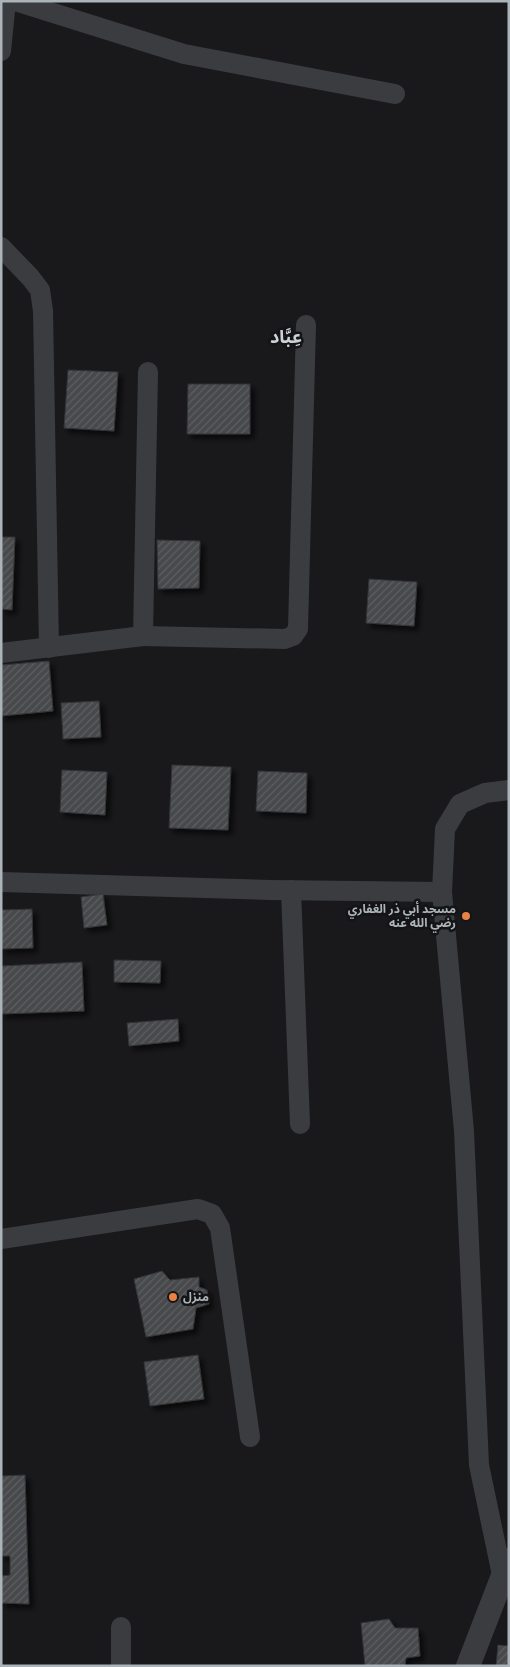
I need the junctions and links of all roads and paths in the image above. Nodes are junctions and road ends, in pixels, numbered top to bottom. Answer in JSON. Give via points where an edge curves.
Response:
{"nodes":[{"id":1,"x":6,"y":1,"type":"edge"},
{"id":2,"x":15,"y":1,"type":"edge"},
{"id":3,"x":1,"y":51,"type":"edge"},
{"id":4,"x":396,"y":94,"type":"dead end"},
{"id":5,"x":1,"y":247,"type":"edge"},
{"id":6,"x":306,"y":324,"type":"dead end"},
{"id":7,"x":148,"y":372,"type":"dead end"},
{"id":8,"x":142,"y":636,"type":"junction"},
{"id":9,"x":49,"y":648,"type":"junction"},
{"id":10,"x":1,"y":654,"type":"edge"},
{"id":11,"x":509,"y":790,"type":"edge"},
{"id":12,"x":1,"y":882,"type":"edge"},
{"id":13,"x":291,"y":890,"type":"junction"},
{"id":14,"x":442,"y":892,"type":"junction"},
{"id":15,"x":300,"y":1124,"type":"dead end"},
{"id":16,"x":1,"y":1239,"type":"edge"},
{"id":17,"x":250,"y":1437,"type":"dead end"},
{"id":18,"x":505,"y":1568,"type":"edge"},
{"id":19,"x":121,"y":1627,"type":"dead end"},
{"id":20,"x":121,"y":1666,"type":"edge"},
{"id":21,"x":468,"y":1666,"type":"edge"}],
"edges":[{"from":1,"to":3,"type":"street"},
{"from":2,"to":4,"type":"street","via":[[184,54]]},
{"from":5,"to":9,"type":"street","via":[[40,290],[43,311]]},
{"from":6,"to":8,"type":"street","via":[[298,628],[293,636],[286,639]]},
{"from":7,"to":8,"type":"street"},
{"from":8,"to":9,"type":"street"},
{"from":9,"to":10,"type":"street"},
{"from":11,"to":14,"type":"street","via":[[485,794],[460,804],[445,830]]},
{"from":12,"to":13,"type":"street"},
{"from":13,"to":14,"type":"street"},
{"from":13,"to":15,"type":"street"},
{"from":14,"to":18,"type":"street","via":[[464,1131],[479,1465]]},
{"from":16,"to":17,"type":"street","via":[[198,1209],[212,1214],[220,1228]]},
{"from":18,"to":21,"type":"street"},
{"from":19,"to":20,"type":"street"}]}
